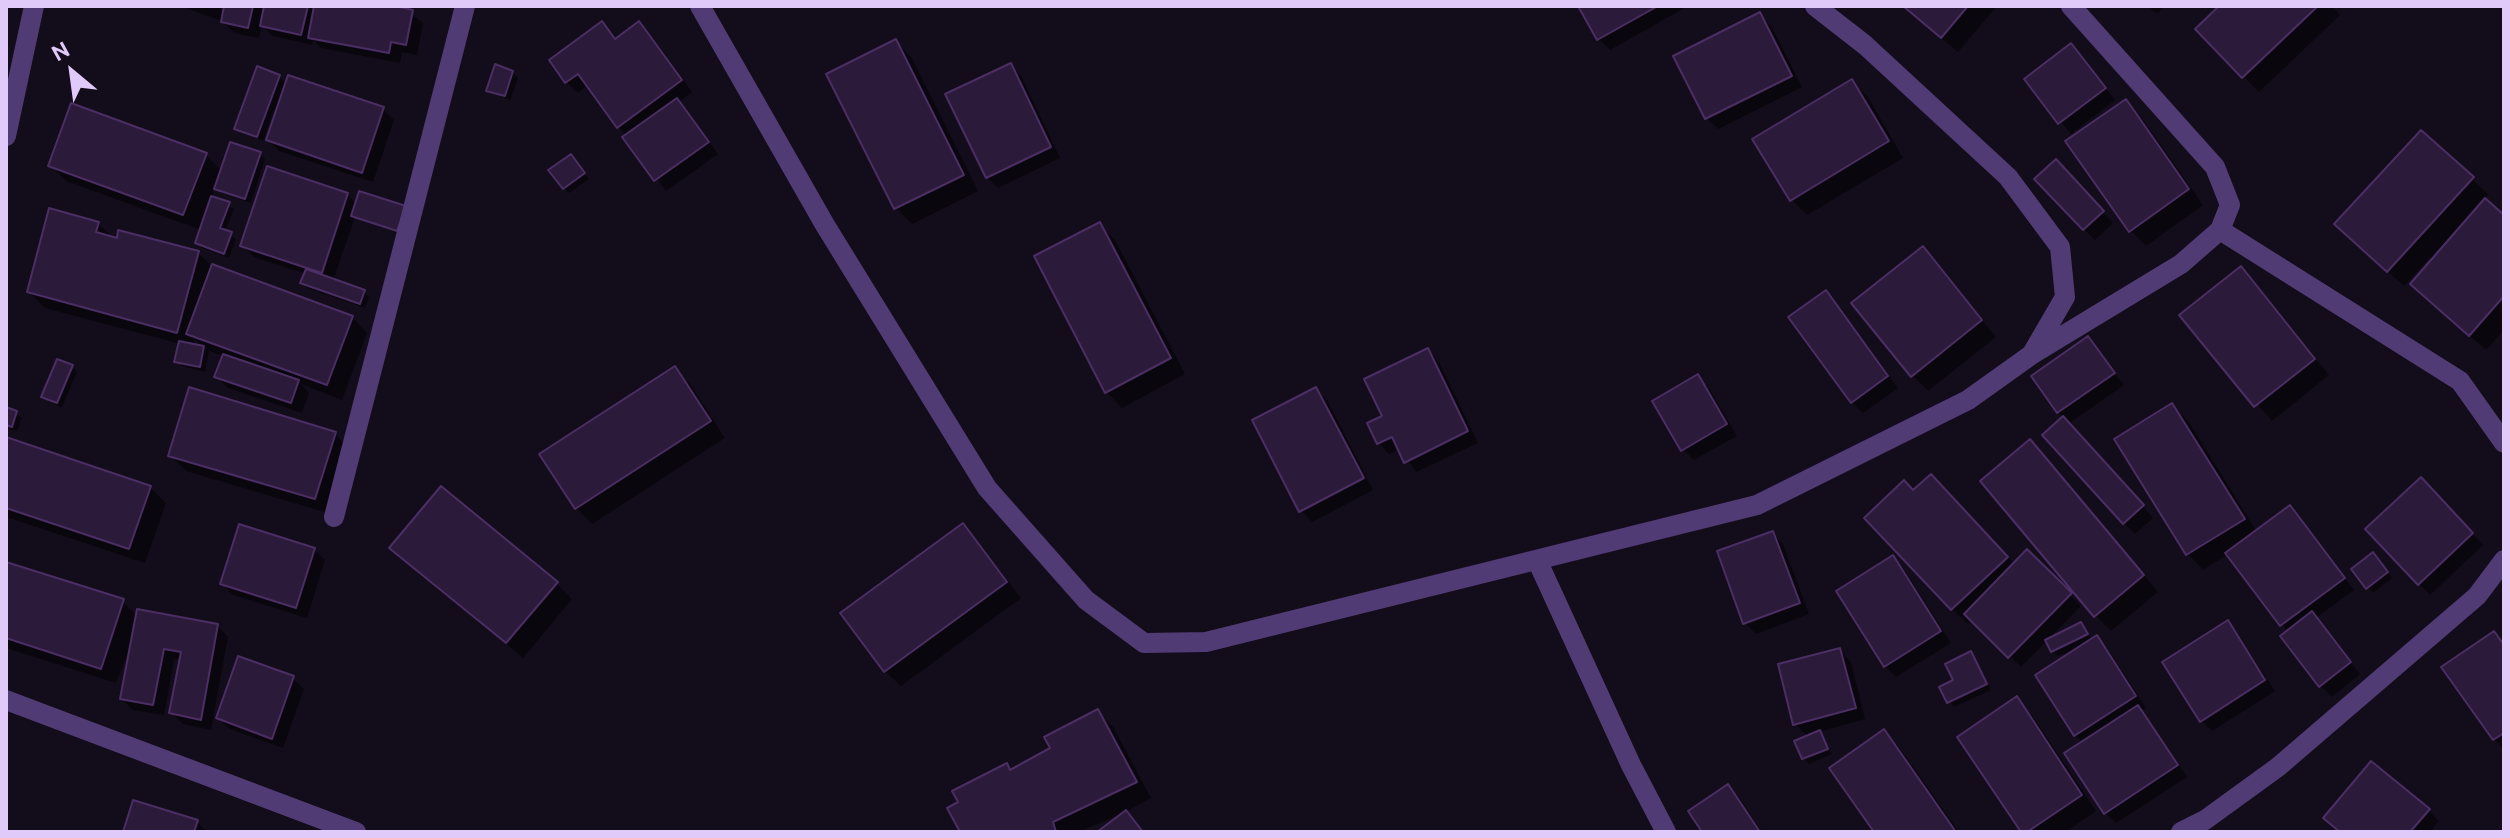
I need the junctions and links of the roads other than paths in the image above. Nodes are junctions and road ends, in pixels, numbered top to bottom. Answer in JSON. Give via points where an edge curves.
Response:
{"nodes":[{"id":1,"x":34,"y":6,"type":"edge"},
{"id":2,"x":465,"y":6,"type":"edge"},
{"id":3,"x":700,"y":6,"type":"edge"},
{"id":4,"x":1815,"y":6,"type":"edge"},
{"id":5,"x":2071,"y":6,"type":"edge"},
{"id":6,"x":6,"y":136,"type":"edge"},
{"id":7,"x":2220,"y":230,"type":"junction"},
{"id":8,"x":2031,"y":355,"type":"junction"},
{"id":9,"x":2504,"y":443,"type":"edge"},
{"id":10,"x":334,"y":517,"type":"dead end"},
{"id":11,"x":1537,"y":560,"type":"junction"},
{"id":12,"x":2504,"y":560,"type":"edge"},
{"id":13,"x":6,"y":700,"type":"edge"},
{"id":14,"x":356,"y":832,"type":"edge"},
{"id":15,"x":1666,"y":832,"type":"edge"},
{"id":16,"x":2181,"y":832,"type":"edge"}],
"edges":[{"from":1,"to":6,"type":"street"},
{"from":2,"to":10,"type":"street"},
{"from":3,"to":11,"type":"street","via":[[825,225],[987,488],[1086,600],[1144,643],[1206,642]]},
{"from":4,"to":8,"type":"street","via":[[2008,177],[2060,247],[2065,297]]},
{"from":5,"to":7,"type":"street","via":[[2215,167],[2230,205]]},
{"from":7,"to":8,"type":"street","via":[[2181,264]]},
{"from":7,"to":9,"type":"street","via":[[2460,381]]},
{"from":8,"to":11,"type":"street","via":[[1968,400],[1757,505]]},
{"from":11,"to":15,"type":"street"},
{"from":12,"to":16,"type":"street","via":[[2477,596],[2278,767]]},
{"from":13,"to":14,"type":"street"}]}
